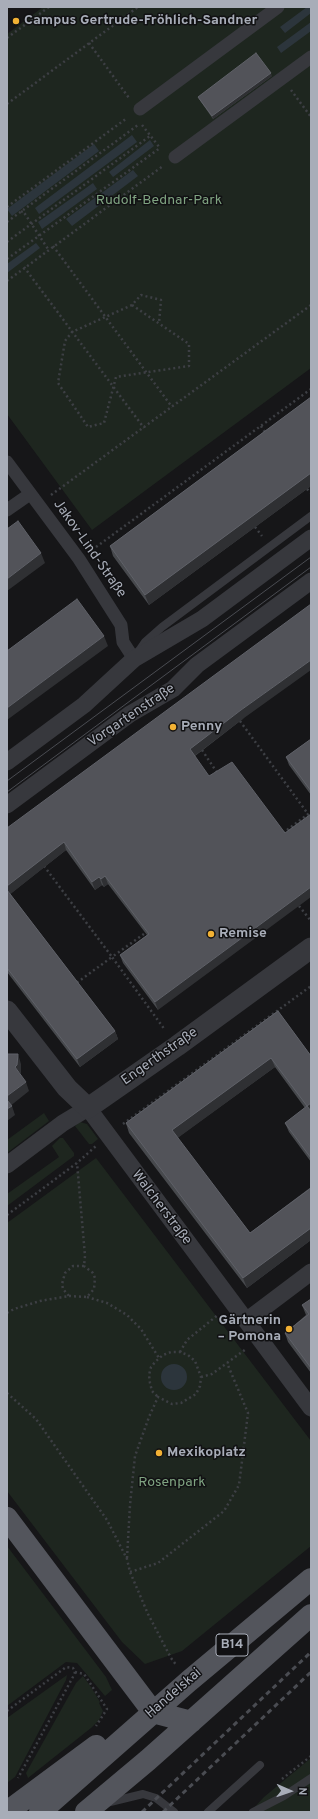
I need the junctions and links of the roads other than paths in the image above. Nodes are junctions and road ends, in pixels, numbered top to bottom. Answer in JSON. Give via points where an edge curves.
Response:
{"nodes":[{"id":1,"x":278,"y":7,"type":"edge"},
{"id":2,"x":311,"y":57,"type":"edge"},
{"id":3,"x":139,"y":109,"type":"road end"},
{"id":4,"x":172,"y":159,"type":"road end"},
{"id":5,"x":7,"y":462,"type":"edge"},
{"id":6,"x":30,"y":494,"type":"junction"},
{"id":7,"x":7,"y":510,"type":"edge"},
{"id":8,"x":311,"y":516,"type":"edge"},
{"id":9,"x":311,"y":538,"type":"edge"},
{"id":10,"x":311,"y":581,"type":"edge"},
{"id":11,"x":134,"y":659,"type":"junction"},
{"id":12,"x":7,"y":762,"type":"edge"},
{"id":13,"x":7,"y":805,"type":"edge"},
{"id":14,"x":311,"y":948,"type":"edge"},
{"id":15,"x":7,"y":1011,"type":"edge"},
{"id":16,"x":88,"y":1108,"type":"junction"},
{"id":17,"x":7,"y":1165,"type":"edge"},
{"id":18,"x":311,"y":1272,"type":"edge"},
{"id":19,"x":246,"y":1321,"type":"junction"},
{"id":20,"x":311,"y":1408,"type":"edge"},
{"id":21,"x":7,"y":1518,"type":"edge"},
{"id":22,"x":311,"y":1579,"type":"edge"},
{"id":23,"x":311,"y":1615,"type":"edge"},
{"id":24,"x":153,"y":1712,"type":"junction"},
{"id":25,"x":191,"y":1722,"type":"junction"},
{"id":26,"x":127,"y":1736,"type":"junction"},
{"id":27,"x":260,"y":1765,"type":"dead end"},
{"id":28,"x":311,"y":1778,"type":"edge"},
{"id":29,"x":89,"y":1810,"type":"edge"},
{"id":30,"x":7,"y":1812,"type":"edge"},
{"id":31,"x":40,"y":1812,"type":"edge"},
{"id":32,"x":174,"y":1812,"type":"edge"},
{"id":33,"x":208,"y":1812,"type":"edge"},
{"id":34,"x":253,"y":1812,"type":"edge"}],
"edges":[{"from":1,"to":3,"type":"street"},
{"from":2,"to":4,"type":"street"},
{"from":5,"to":6,"type":"street","name":"Jakov-Lind-Straße"},
{"from":6,"to":7,"type":"street"},
{"from":6,"to":11,"type":"street","name":"Jakov-Lind-Straße","via":[[79,560],[121,625],[122,642]]},
{"from":8,"to":11,"type":"lane","via":[[162,627],[145,642]]},
{"from":9,"to":11,"type":"street","via":[[202,619]]},
{"from":10,"to":13,"type":"street","name":"Vorgartenstraße","via":[[207,658],[173,689],[130,714]]},
{"from":11,"to":12,"type":"street","via":[[84,705]]},
{"from":14,"to":16,"type":"street","name":"Engerthstraße"},
{"from":15,"to":16,"type":"street","name":"Walcherstraße","via":[[67,1088]]},
{"from":16,"to":17,"type":"street","name":"Engerthstraße","via":[[63,1123]]},
{"from":16,"to":19,"type":"street","name":"Walcherstraße"},
{"from":18,"to":19,"type":"street"},
{"from":19,"to":20,"type":"street","name":"Walcherstraße"},
{"from":21,"to":24,"type":"main road"},
{"from":22,"to":24,"type":"main road","name":"Handelskai","number":"B14"},
{"from":23,"to":25,"type":"main road","number":"B14"},
{"from":24,"to":25,"type":"main road"},
{"from":24,"to":26,"type":"main road","name":"Handelskai","number":"B14"},
{"from":25,"to":29,"type":"main road","number":"B14"},
{"from":26,"to":30,"type":"main road","via":[[98,1744]]},
{"from":26,"to":31,"type":"main road","name":"Handelskai","number":"B14"},
{"from":27,"to":33,"type":"lane"},
{"from":28,"to":34,"type":"lane"},
{"from":29,"to":32,"type":"lane","via":[[143,1794],[156,1798]]}]}
